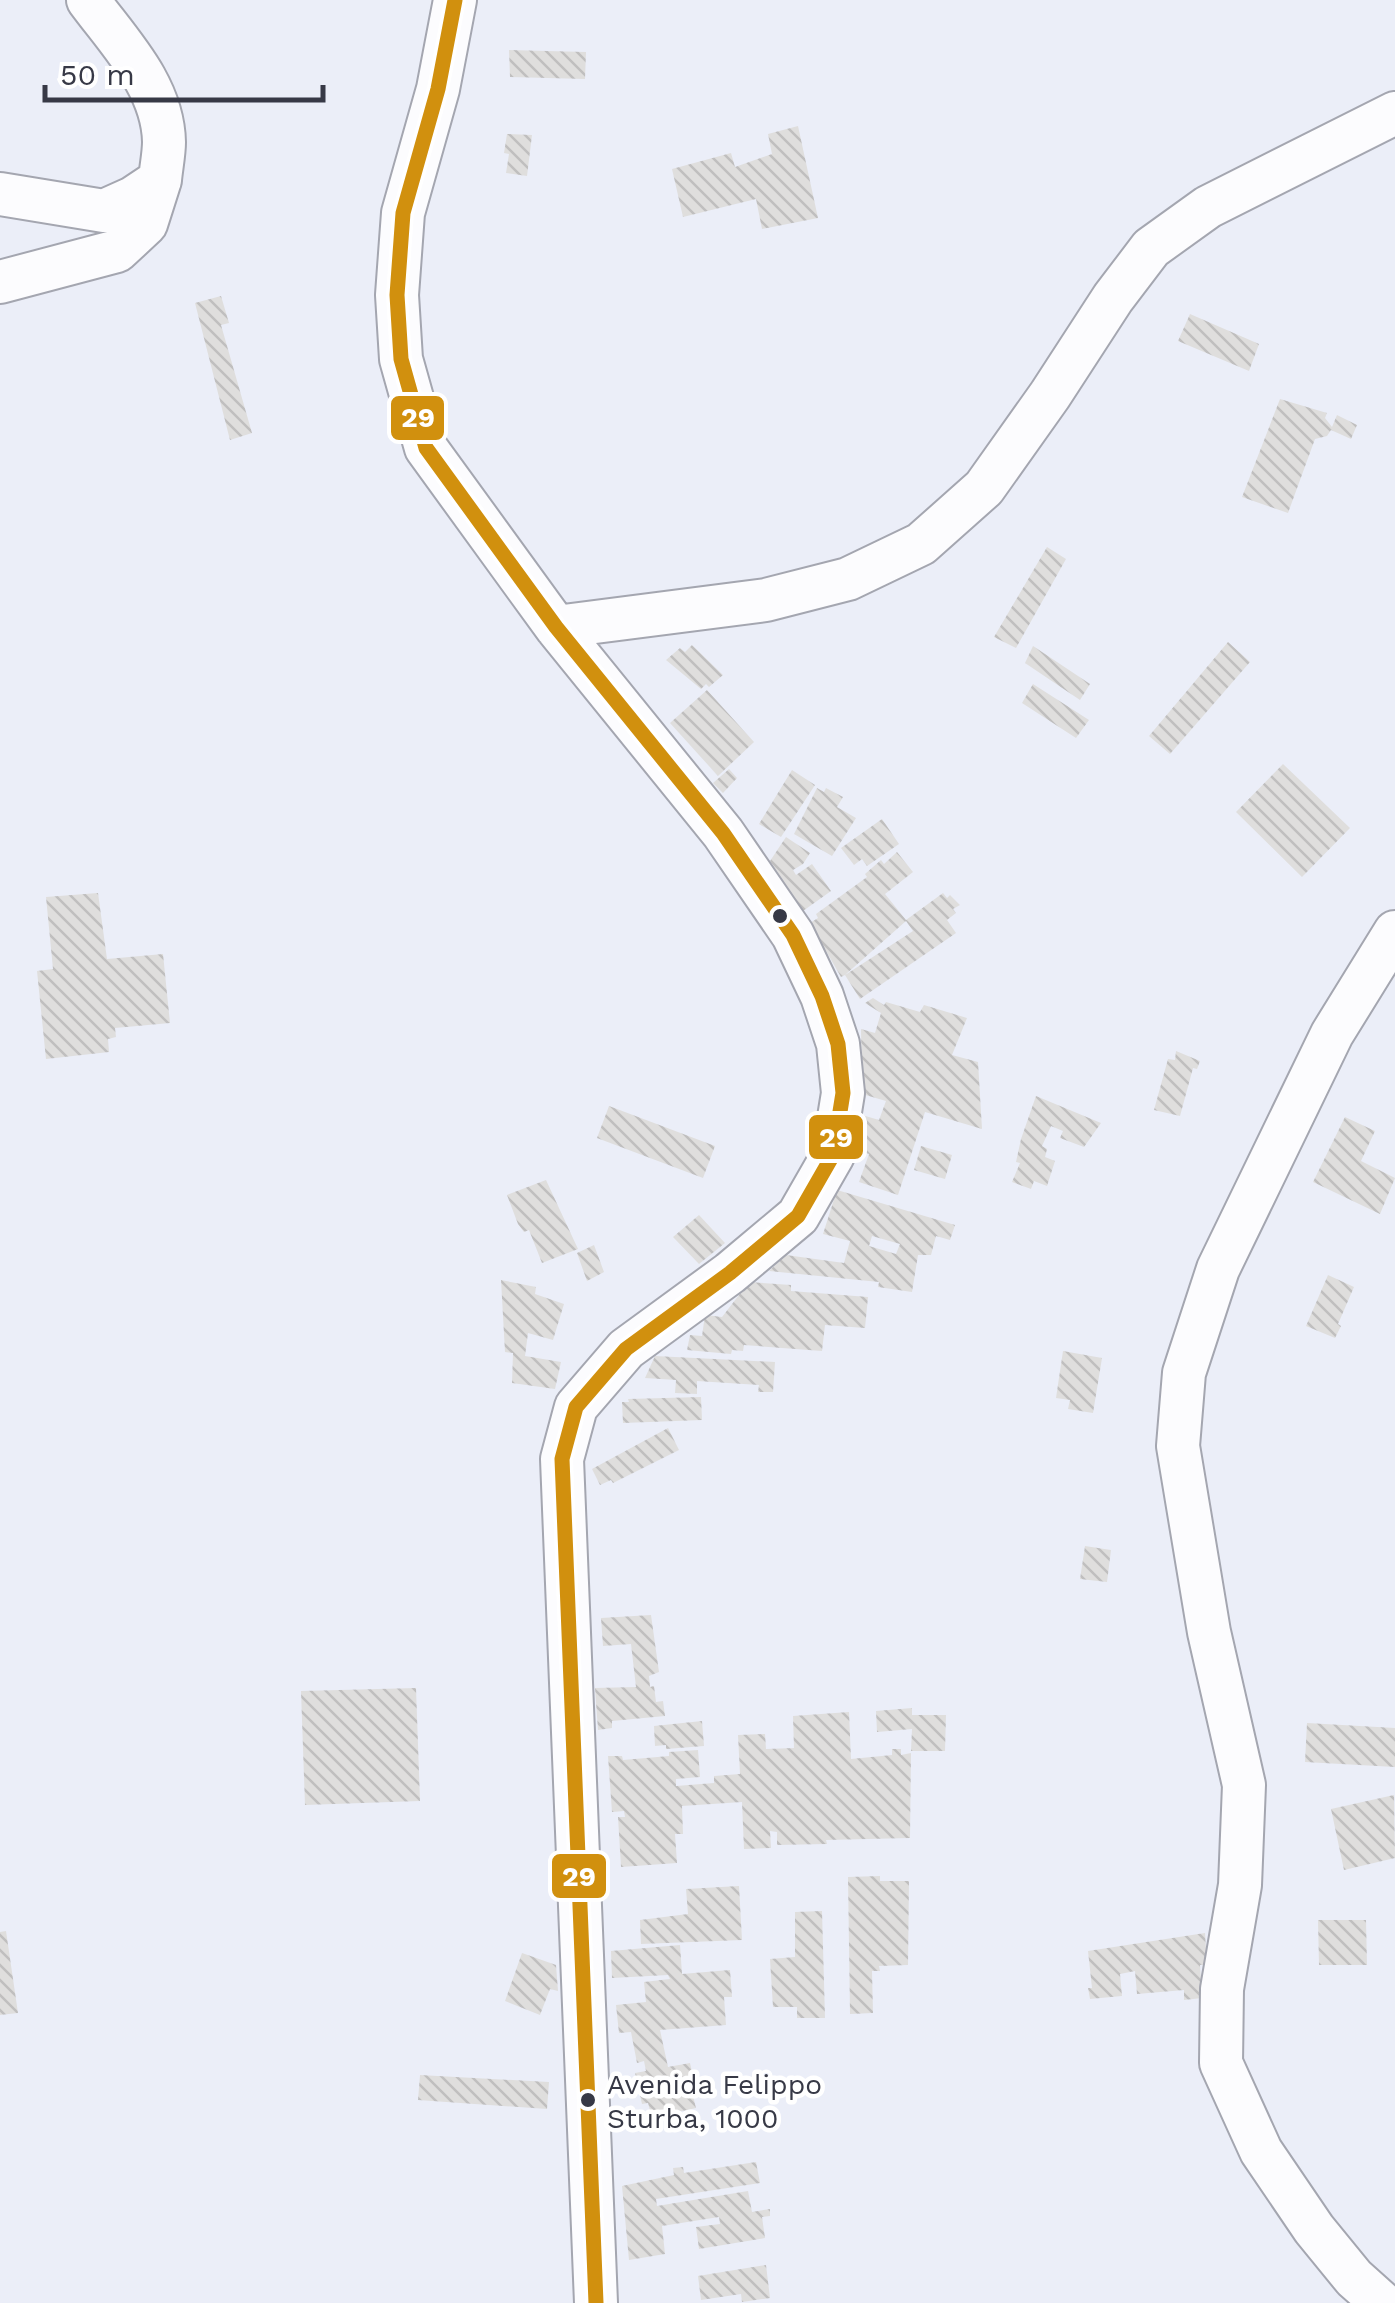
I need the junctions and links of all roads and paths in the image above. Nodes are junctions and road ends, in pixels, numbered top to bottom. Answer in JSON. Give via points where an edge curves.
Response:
{"nodes":[{"id":1,"x":88,"y":0,"type":"edge"},
{"id":2,"x":454,"y":0,"type":"edge"},
{"id":3,"x":1395,"y":114,"type":"edge"},
{"id":4,"x":160,"y":180,"type":"junction"},
{"id":5,"x":0,"y":194,"type":"edge"},
{"id":6,"x":0,"y":282,"type":"edge"},
{"id":7,"x":556,"y":627,"type":"junction"},
{"id":8,"x":1395,"y":932,"type":"edge"},
{"id":9,"x":596,"y":2303,"type":"edge"},
{"id":10,"x":1382,"y":2303,"type":"edge"}],
"edges":[{"from":1,"to":4,"type":"street","via":[[145,77],[159,110]]},
{"from":2,"to":7,"type":"street","via":[[404,213],[397,295],[401,359],[426,448]]},
{"from":3,"to":7,"type":"street","via":[[1208,207],[1151,248],[984,488],[921,544],[848,579],[766,600]]},
{"from":4,"to":5,"type":"street","via":[[104,212]]},
{"from":4,"to":6,"type":"street","via":[[146,224],[116,251]]},
{"from":7,"to":9,"type":"street","via":[[723,834],[793,935],[838,1044],[843,1093],[832,1155],[798,1216],[626,1349],[576,1407],[562,1459]]},
{"from":8,"to":10,"type":"street","via":[[1332,1034],[1218,1269],[1184,1372],[1178,1446],[1208,1632],[1244,1785],[1240,1886],[1222,1989],[1221,2063],[1261,2151],[1314,2228]]}]}
